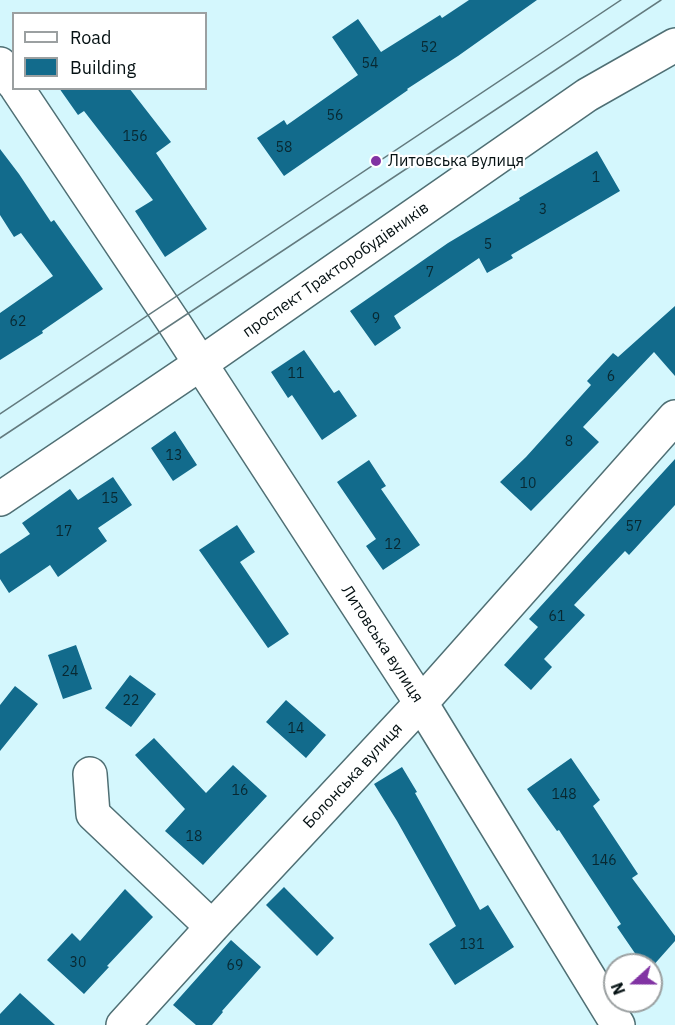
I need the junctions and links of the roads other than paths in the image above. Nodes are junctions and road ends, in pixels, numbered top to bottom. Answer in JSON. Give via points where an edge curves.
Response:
{"nodes":[{"id":1,"x":675,"y":45,"type":"edge"},
{"id":2,"x":0,"y":64,"type":"edge"},
{"id":3,"x":12,"y":81,"type":"edge"},
{"id":4,"x":18,"y":90,"type":"edge"},
{"id":5,"x":200,"y":364,"type":"junction"},
{"id":6,"x":675,"y":417,"type":"edge"},
{"id":7,"x":0,"y":499,"type":"edge"},
{"id":8,"x":421,"y":704,"type":"junction"},
{"id":9,"x":90,"y":774,"type":"dead end"},
{"id":10,"x":212,"y":927,"type":"junction"},
{"id":11,"x":123,"y":1025,"type":"edge"},
{"id":12,"x":618,"y":1025,"type":"edge"}],
"edges":[{"from":1,"to":5,"type":"street","name":"проспект Тракторобудівників","via":[[587,95]]},
{"from":2,"to":3,"type":"street"},
{"from":4,"to":5,"type":"street","name":"Литовська вулиця"},
{"from":5,"to":7,"type":"street","name":"проспект Тракторобудівників"},
{"from":5,"to":8,"type":"street","name":"Литовська вулиця"},
{"from":6,"to":8,"type":"street","name":"Болонська вулиця"},
{"from":8,"to":10,"type":"street","name":"Болонська вулиця"},
{"from":8,"to":12,"type":"street","name":"Литовська вулиця"},
{"from":9,"to":10,"type":"street","via":[[93,814]]},
{"from":10,"to":11,"type":"street","name":"Болонська вулиця"}]}
